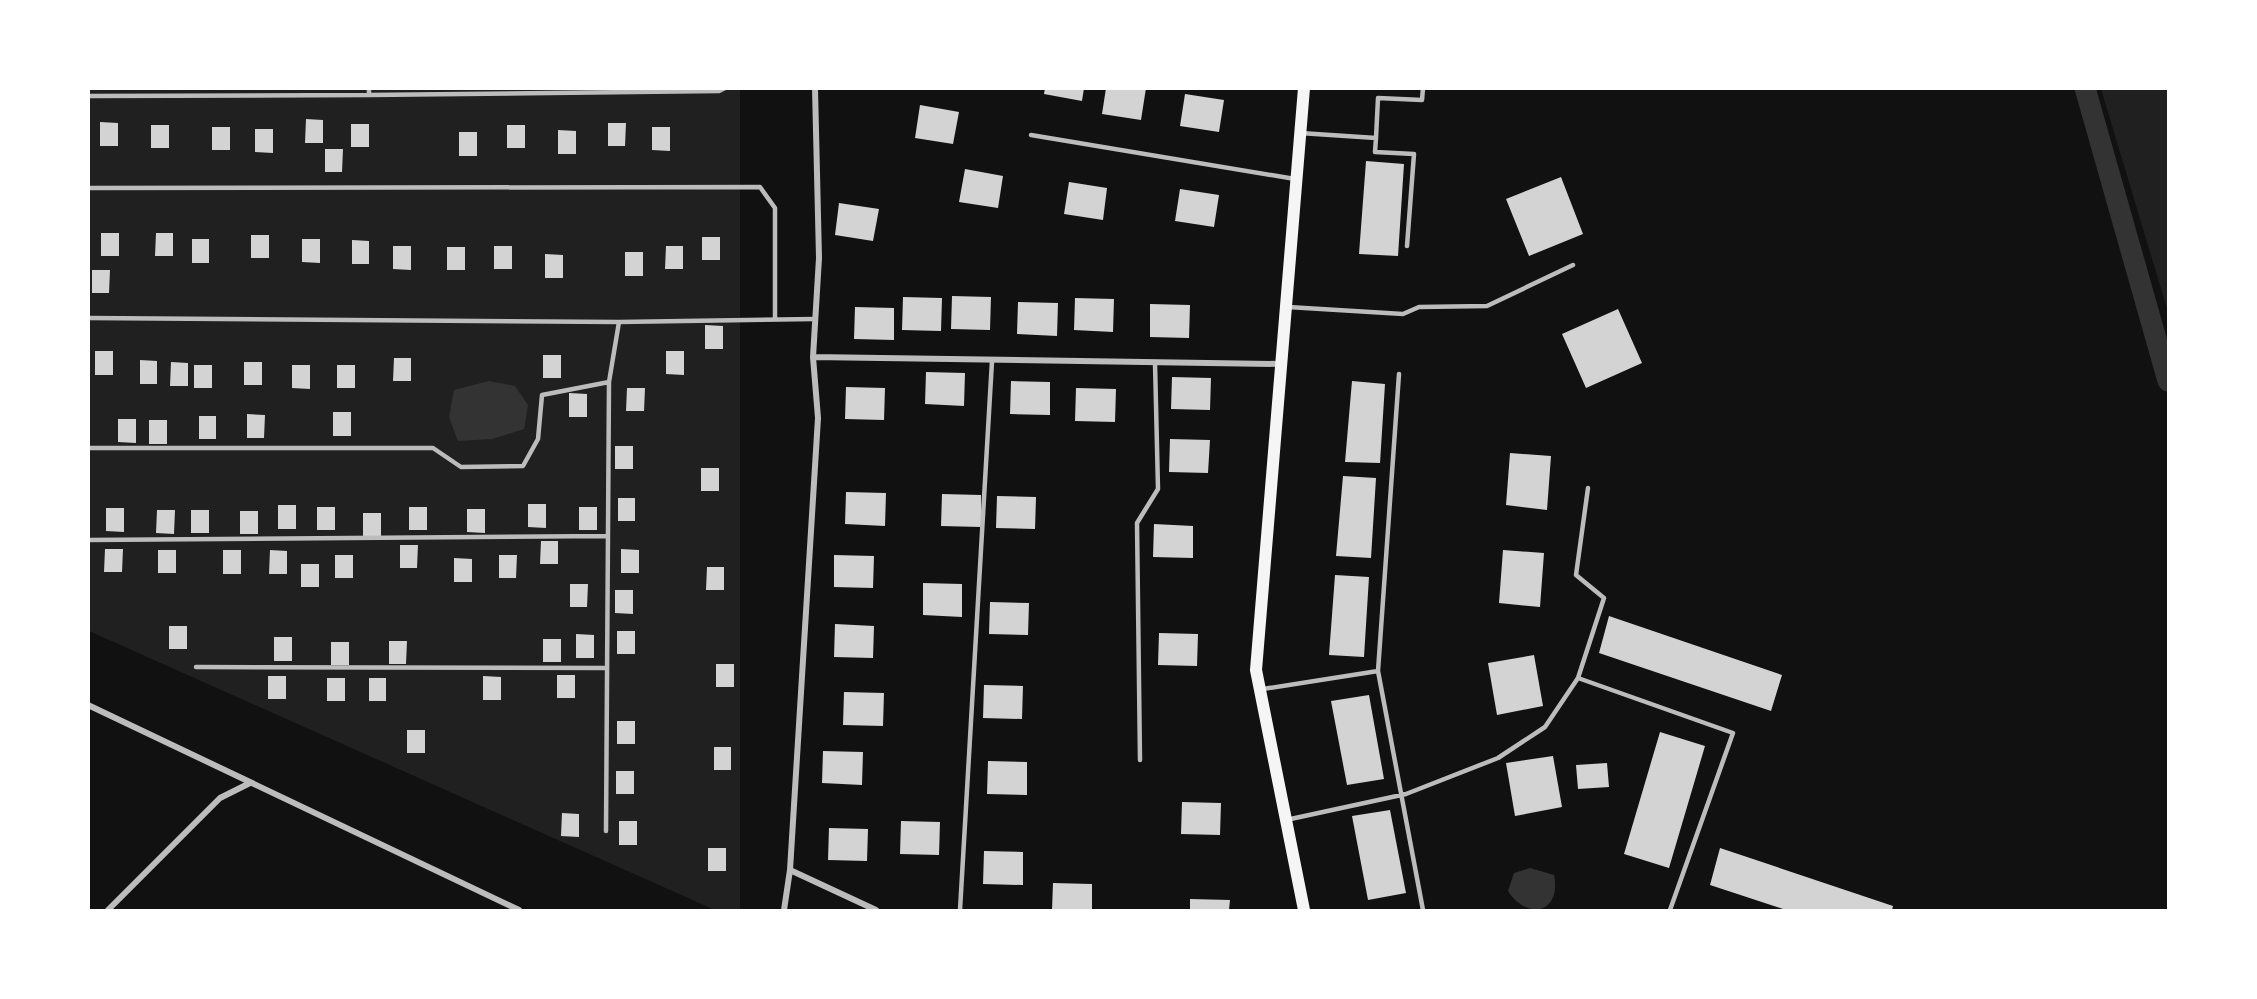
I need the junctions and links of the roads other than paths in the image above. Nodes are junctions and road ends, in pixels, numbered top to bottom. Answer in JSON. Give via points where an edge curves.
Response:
{"nodes":[{"id":1,"x":369,"y":88,"type":"edge"},
{"id":2,"x":725,"y":88,"type":"edge"},
{"id":3,"x":815,"y":88,"type":"edge"},
{"id":4,"x":1304,"y":88,"type":"edge"},
{"id":5,"x":1423,"y":88,"type":"edge"},
{"id":6,"x":369,"y":95,"type":"junction"},
{"id":7,"x":88,"y":96,"type":"edge"},
{"id":8,"x":1300,"y":134,"type":"junction"},
{"id":9,"x":1031,"y":135,"type":"dead end"},
{"id":10,"x":1376,"y":138,"type":"junction"},
{"id":11,"x":1296,"y":180,"type":"junction"},
{"id":12,"x":88,"y":188,"type":"edge"},
{"id":13,"x":1407,"y":246,"type":"dead end"},
{"id":14,"x":1573,"y":265,"type":"dead end"},
{"id":15,"x":1286,"y":307,"type":"junction"},
{"id":16,"x":88,"y":318,"type":"edge"},
{"id":17,"x":815,"y":319,"type":"junction"},
{"id":18,"x":775,"y":320,"type":"junction"},
{"id":19,"x":619,"y":322,"type":"junction"},
{"id":20,"x":813,"y":357,"type":"junction"},
{"id":21,"x":992,"y":361,"type":"junction"},
{"id":22,"x":1155,"y":363,"type":"junction"},
{"id":23,"x":1281,"y":364,"type":"junction"},
{"id":24,"x":1399,"y":374,"type":"dead end"},
{"id":25,"x":609,"y":382,"type":"junction"},
{"id":26,"x":88,"y":448,"type":"edge"},
{"id":27,"x":1588,"y":488,"type":"dead end"},
{"id":28,"x":608,"y":536,"type":"junction"},
{"id":29,"x":88,"y":540,"type":"edge"},
{"id":30,"x":196,"y":668,"type":"dead end"},
{"id":31,"x":607,"y":668,"type":"junction"},
{"id":32,"x":1378,"y":670,"type":"junction"},
{"id":33,"x":1578,"y":678,"type":"junction"},
{"id":34,"x":1260,"y":690,"type":"junction"},
{"id":35,"x":88,"y":705,"type":"edge"},
{"id":36,"x":1140,"y":760,"type":"dead end"},
{"id":37,"x":250,"y":783,"type":"junction"},
{"id":38,"x":1401,"y":795,"type":"junction"},
{"id":39,"x":1286,"y":820,"type":"junction"},
{"id":40,"x":606,"y":831,"type":"dead end"},
{"id":41,"x":790,"y":870,"type":"junction"},
{"id":42,"x":108,"y":910,"type":"edge"},
{"id":43,"x":519,"y":910,"type":"edge"},
{"id":44,"x":784,"y":910,"type":"edge"},
{"id":45,"x":876,"y":910,"type":"edge"},
{"id":46,"x":960,"y":910,"type":"edge"},
{"id":47,"x":1304,"y":910,"type":"edge"},
{"id":48,"x":1422,"y":910,"type":"edge"},
{"id":49,"x":1670,"y":910,"type":"edge"}],
"edges":[{"from":1,"to":6,"type":"lane"},
{"from":2,"to":6,"type":"lane"},
{"from":3,"to":17,"type":"street","via":[[819,258]]},
{"from":4,"to":8,"type":"main road"},
{"from":5,"to":10,"type":"lane","via":[[1422,100],[1378,98]]},
{"from":6,"to":7,"type":"lane"},
{"from":8,"to":10,"type":"lane"},
{"from":8,"to":11,"type":"main road"},
{"from":9,"to":11,"type":"lane"},
{"from":10,"to":13,"type":"lane","via":[[1375,152],[1414,154]]},
{"from":11,"to":15,"type":"main road"},
{"from":12,"to":18,"type":"lane","via":[[760,187],[775,208]]},
{"from":14,"to":15,"type":"lane","via":[[1487,306],[1419,307],[1403,314]]},
{"from":15,"to":23,"type":"main road"},
{"from":16,"to":19,"type":"lane"},
{"from":17,"to":18,"type":"lane"},
{"from":17,"to":20,"type":"street"},
{"from":18,"to":19,"type":"lane"},
{"from":19,"to":25,"type":"lane"},
{"from":20,"to":21,"type":"street"},
{"from":20,"to":41,"type":"street","via":[[818,418]]},
{"from":21,"to":22,"type":"street"},
{"from":21,"to":46,"type":"lane"},
{"from":22,"to":23,"type":"street"},
{"from":22,"to":36,"type":"lane","via":[[1158,489],[1137,523]]},
{"from":23,"to":34,"type":"main road","via":[[1256,670]]},
{"from":24,"to":32,"type":"lane"},
{"from":25,"to":26,"type":"lane","via":[[542,395],[538,439],[523,466],[461,467],[434,448]]},
{"from":25,"to":28,"type":"lane"},
{"from":27,"to":33,"type":"lane","via":[[1576,575],[1605,598]]},
{"from":28,"to":29,"type":"lane"},
{"from":28,"to":31,"type":"lane"},
{"from":30,"to":31,"type":"lane"},
{"from":31,"to":40,"type":"lane"},
{"from":32,"to":34,"type":"lane"},
{"from":32,"to":38,"type":"lane"},
{"from":33,"to":38,"type":"lane","via":[[1545,727],[1498,758]]},
{"from":33,"to":49,"type":"lane","via":[[1733,733]]},
{"from":34,"to":39,"type":"main road"},
{"from":35,"to":37,"type":"street"},
{"from":37,"to":42,"type":"street","via":[[220,798]]},
{"from":37,"to":43,"type":"street"},
{"from":38,"to":39,"type":"lane"},
{"from":38,"to":48,"type":"lane"},
{"from":39,"to":47,"type":"main road"},
{"from":41,"to":44,"type":"street"},
{"from":41,"to":45,"type":"street"}]}
